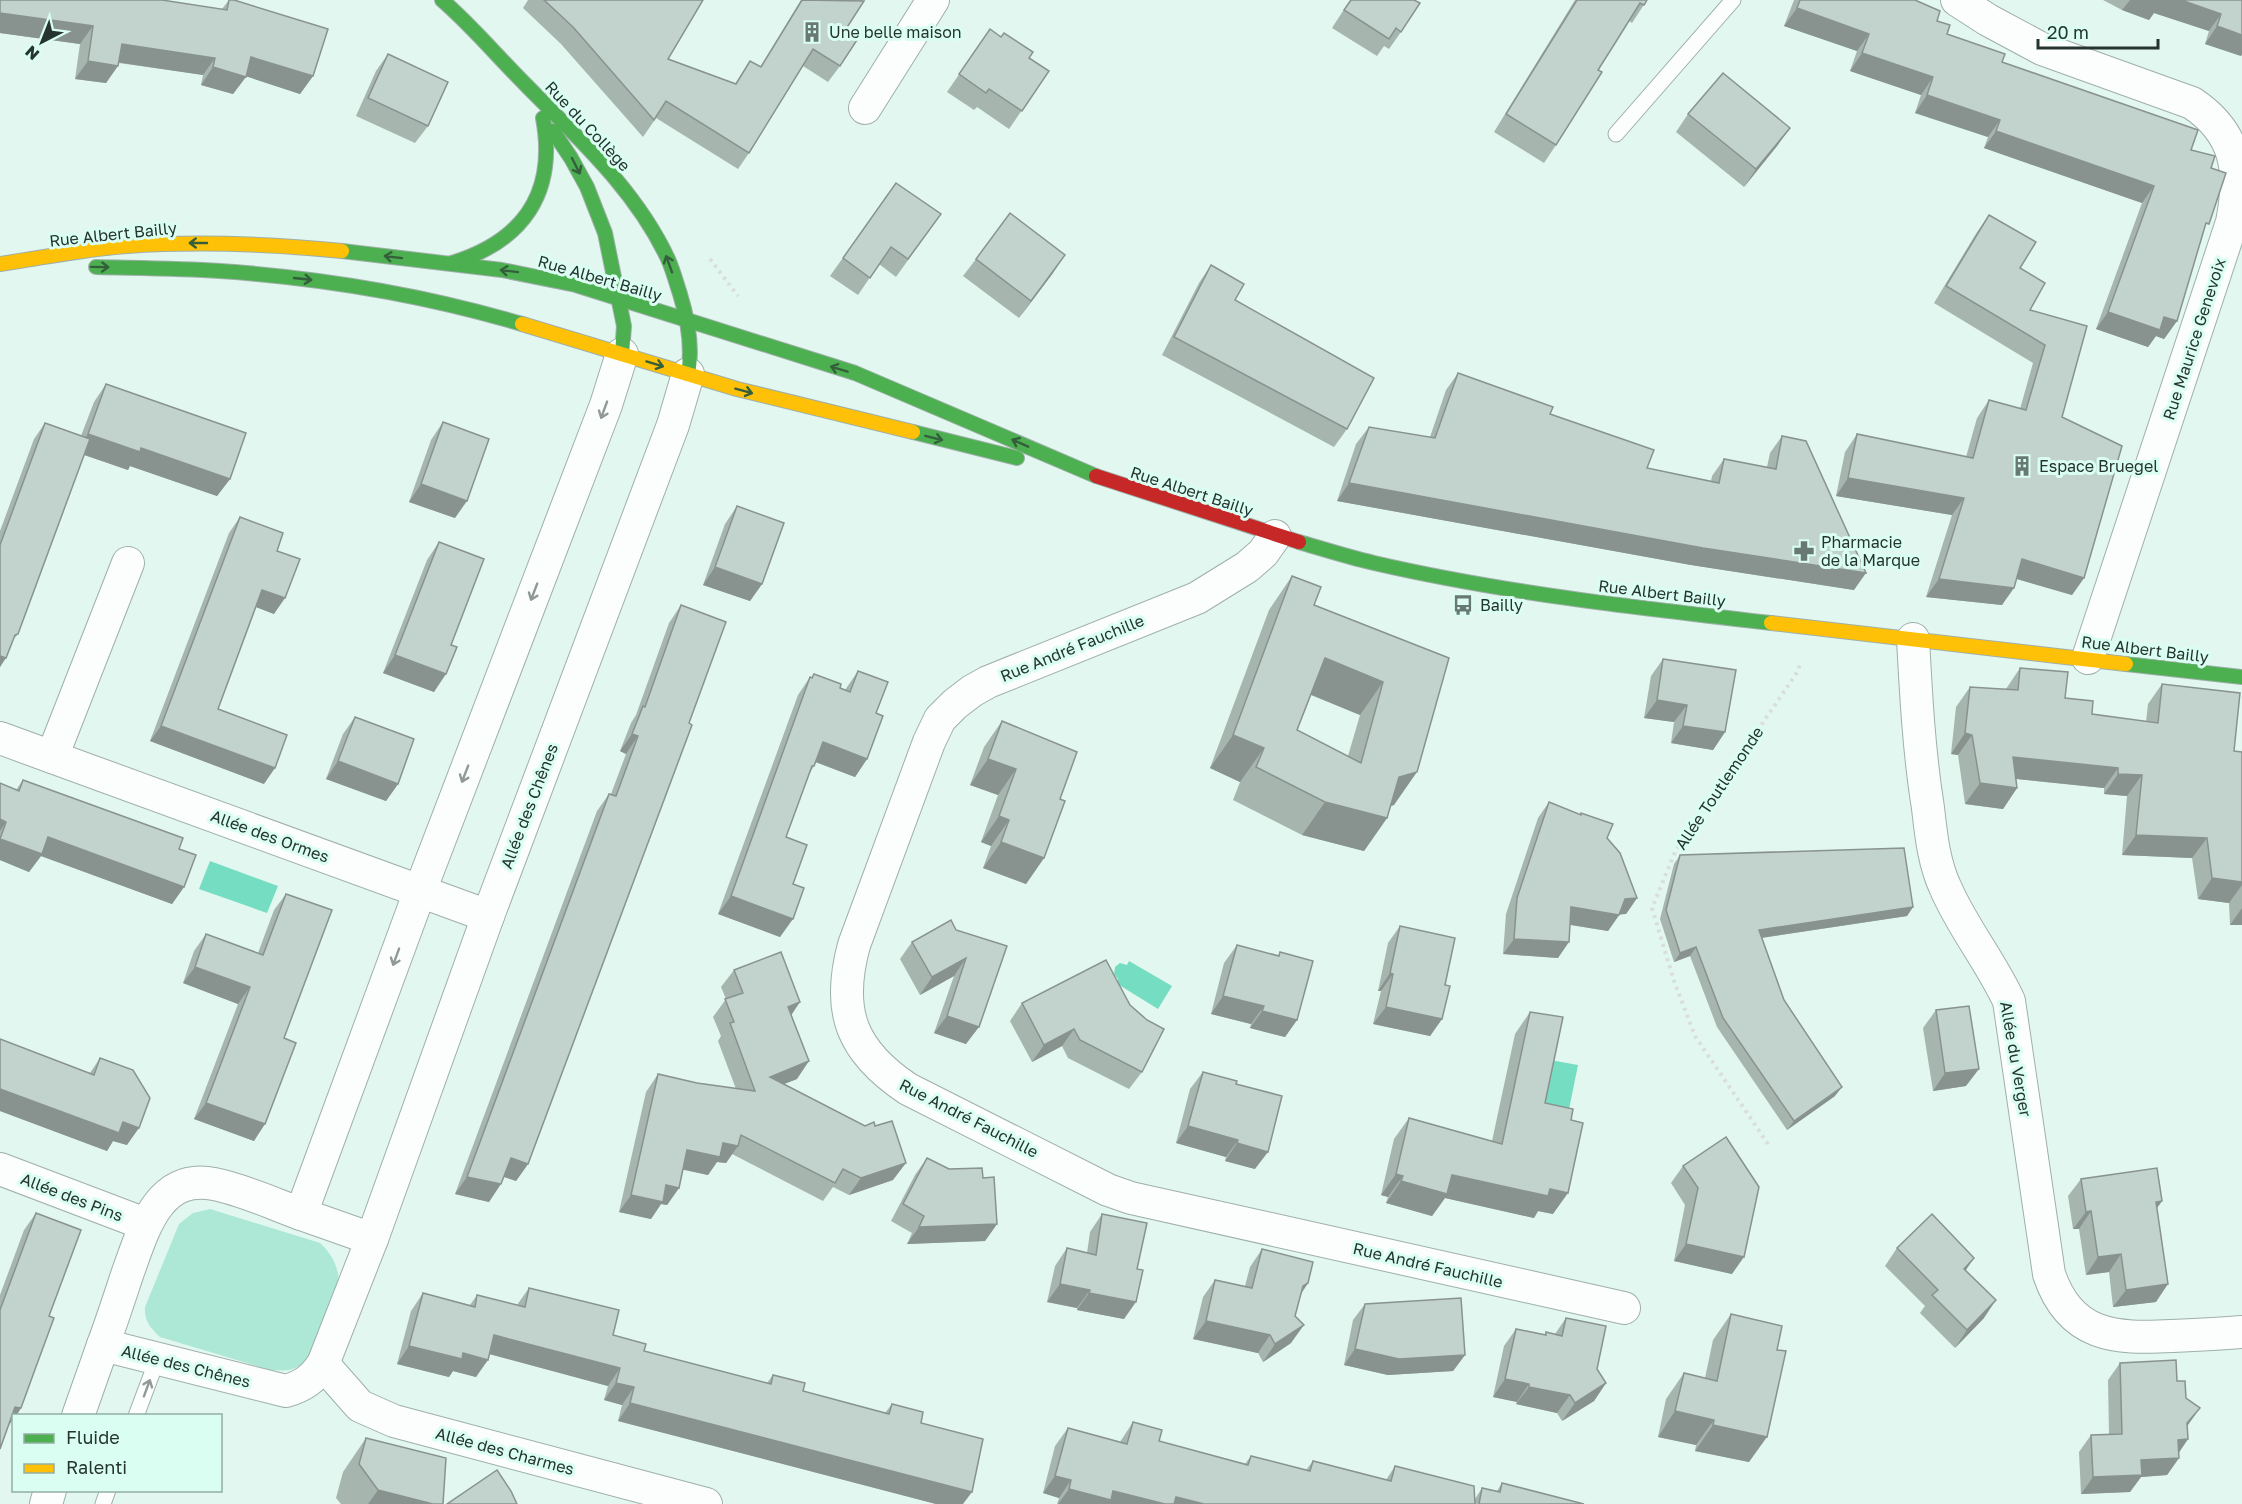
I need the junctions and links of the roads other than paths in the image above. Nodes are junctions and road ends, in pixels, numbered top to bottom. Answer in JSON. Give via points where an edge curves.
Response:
{"nodes":[{"id":1,"x":442,"y":0,"type":"edge"},
{"id":2,"x":933,"y":0,"type":"edge"},
{"id":3,"x":1733,"y":0,"type":"edge"},
{"id":4,"x":1957,"y":0,"type":"edge"},
{"id":5,"x":512,"y":70,"type":"junction"},
{"id":6,"x":865,"y":108,"type":"dead end"},
{"id":7,"x":543,"y":118,"type":"junction"},
{"id":8,"x":1616,"y":134,"type":"dead end"},
{"id":9,"x":451,"y":264,"type":"junction"},
{"id":10,"x":0,"y":265,"type":"edge"},
{"id":11,"x":618,"y":299,"type":"junction"},
{"id":12,"x":686,"y":320,"type":"junction"},
{"id":13,"x":622,"y":354,"type":"junction"},
{"id":14,"x":688,"y":374,"type":"junction"},
{"id":15,"x":1092,"y":475,"type":"junction"},
{"id":16,"x":1275,"y":536,"type":"junction"},
{"id":17,"x":128,"y":563,"type":"dead end"},
{"id":18,"x":1913,"y":639,"type":"junction"},
{"id":19,"x":2088,"y":658,"type":"junction"},
{"id":20,"x":2242,"y":677,"type":"edge"},
{"id":21,"x":0,"y":738,"type":"edge"},
{"id":22,"x":52,"y":757,"type":"junction"},
{"id":23,"x":420,"y":891,"type":"junction"},
{"id":24,"x":488,"y":916,"type":"junction"},
{"id":25,"x":0,"y":1169,"type":"edge"},
{"id":26,"x":301,"y":1214,"type":"junction"},
{"id":27,"x":145,"y":1224,"type":"junction"},
{"id":28,"x":372,"y":1239,"type":"junction"},
{"id":29,"x":1623,"y":1308,"type":"dead end"},
{"id":30,"x":2242,"y":1332,"type":"edge"},
{"id":31,"x":103,"y":1345,"type":"junction"},
{"id":32,"x":157,"y":1360,"type":"junction"},
{"id":33,"x":323,"y":1364,"type":"junction"},
{"id":34,"x":79,"y":1414,"type":"edge"},
{"id":35,"x":137,"y":1414,"type":"edge"},
{"id":36,"x":706,"y":1504,"type":"edge"}],
"edges":[{"from":1,"to":5,"type":"main road","name":"Rue du Collège"},
{"from":2,"to":6,"type":"street"},
{"from":3,"to":8,"type":"lane"},
{"from":4,"to":19,"type":"street","name":"Rue Maurice Genevoix","via":[[2042,49],[2192,104],[2210,115],[2223,131],[2233,154],[2237,198],[2232,222]]},
{"from":5,"to":7,"type":"main road","name":"Rue du Collège"},
{"from":12,"to":5,"type":"main road","name":"Rue du Collège","one_way":true,"via":[[667,256],[637,206],[591,149]]},
{"from":7,"to":9,"type":"main road","name":"Rue du Collège","via":[[549,153],[542,185],[527,214],[490,249]]},
{"from":7,"to":11,"type":"main road","name":"Rue du Collège","one_way":true,"via":[[584,179],[605,236]]},
{"from":9,"to":10,"type":"main road","name":"Rue Albert Bailly","one_way":true,"via":[[298,246],[180,243],[111,247]]},
{"from":11,"to":9,"type":"main road","name":"Rue Albert Bailly","one_way":true,"via":[[537,275]]},
{"from":10,"to":13,"type":"main road","name":"Rue Albert Bailly","one_way":true,"via":[[220,271],[368,288],[468,309]]},
{"from":11,"to":12,"type":"main road","name":"Rue Albert Bailly"},
{"from":11,"to":13,"type":"main road","name":"Rue du Collège","via":[[624,326]]},
{"from":12,"to":14,"type":"main road","name":"Rue du Collège","via":[[691,350]]},
{"from":15,"to":12,"type":"main road","name":"Rue Albert Bailly","one_way":true,"via":[[884,384]]},
{"from":13,"to":14,"type":"main road","name":"Rue Albert Bailly","one_way":true},
{"from":13,"to":23,"type":"street","one_way":true},
{"from":14,"to":15,"type":"main road","name":"Rue Albert Bailly","one_way":true,"via":[[772,399]]},
{"from":14,"to":24,"type":"street","name":"Allée des Chênes","via":[[673,425]]},
{"from":15,"to":16,"type":"main road","name":"Rue Albert Bailly"},
{"from":16,"to":18,"type":"main road","name":"Rue Albert Bailly","via":[[1373,563],[1510,589]]},
{"from":16,"to":29,"type":"street","name":"Rue André Fauchille","via":[[1247,567],[1197,598],[988,682],[940,719],[847,970],[848,1008],[857,1040],[876,1065],[908,1089],[1108,1190]]},
{"from":17,"to":22,"type":"street"},
{"from":18,"to":19,"type":"main road","name":"Rue Albert Bailly"},
{"from":18,"to":30,"type":"street","name":"Allée du Verger","via":[[1923,775],[1938,866],[1946,889],[2009,1001],[2049,1274],[2055,1292],[2083,1322],[2123,1337]]},
{"from":19,"to":20,"type":"main road","name":"Rue Albert Bailly"},
{"from":21,"to":22,"type":"street","name":"Allée des Ormes"},
{"from":22,"to":23,"type":"street","name":"Allée des Ormes"},
{"from":23,"to":24,"type":"street","name":"Allée des Ormes"},
{"from":23,"to":26,"type":"street","one_way":true},
{"from":24,"to":28,"type":"street","name":"Allée des Chênes"},
{"from":25,"to":27,"type":"street","name":"Allée des Pins"},
{"from":26,"to":27,"type":"street","name":"Allée des Chênes","via":[[214,1184],[198,1183],[170,1192]]},
{"from":26,"to":28,"type":"street","name":"Allée des Chênes"},
{"from":27,"to":31,"type":"street","name":"Allée des Chênes"},
{"from":28,"to":33,"type":"street","name":"Allée des Chênes"},
{"from":31,"to":32,"type":"street","name":"Allée des Chênes"},
{"from":31,"to":34,"type":"street"},
{"from":32,"to":33,"type":"street","name":"Allée des Chênes","via":[[286,1390],[314,1377]]},
{"from":35,"to":32,"type":"lane","one_way":true},
{"from":33,"to":36,"type":"street","name":"Allée des Charmes","via":[[354,1400],[376,1415]]}]}
